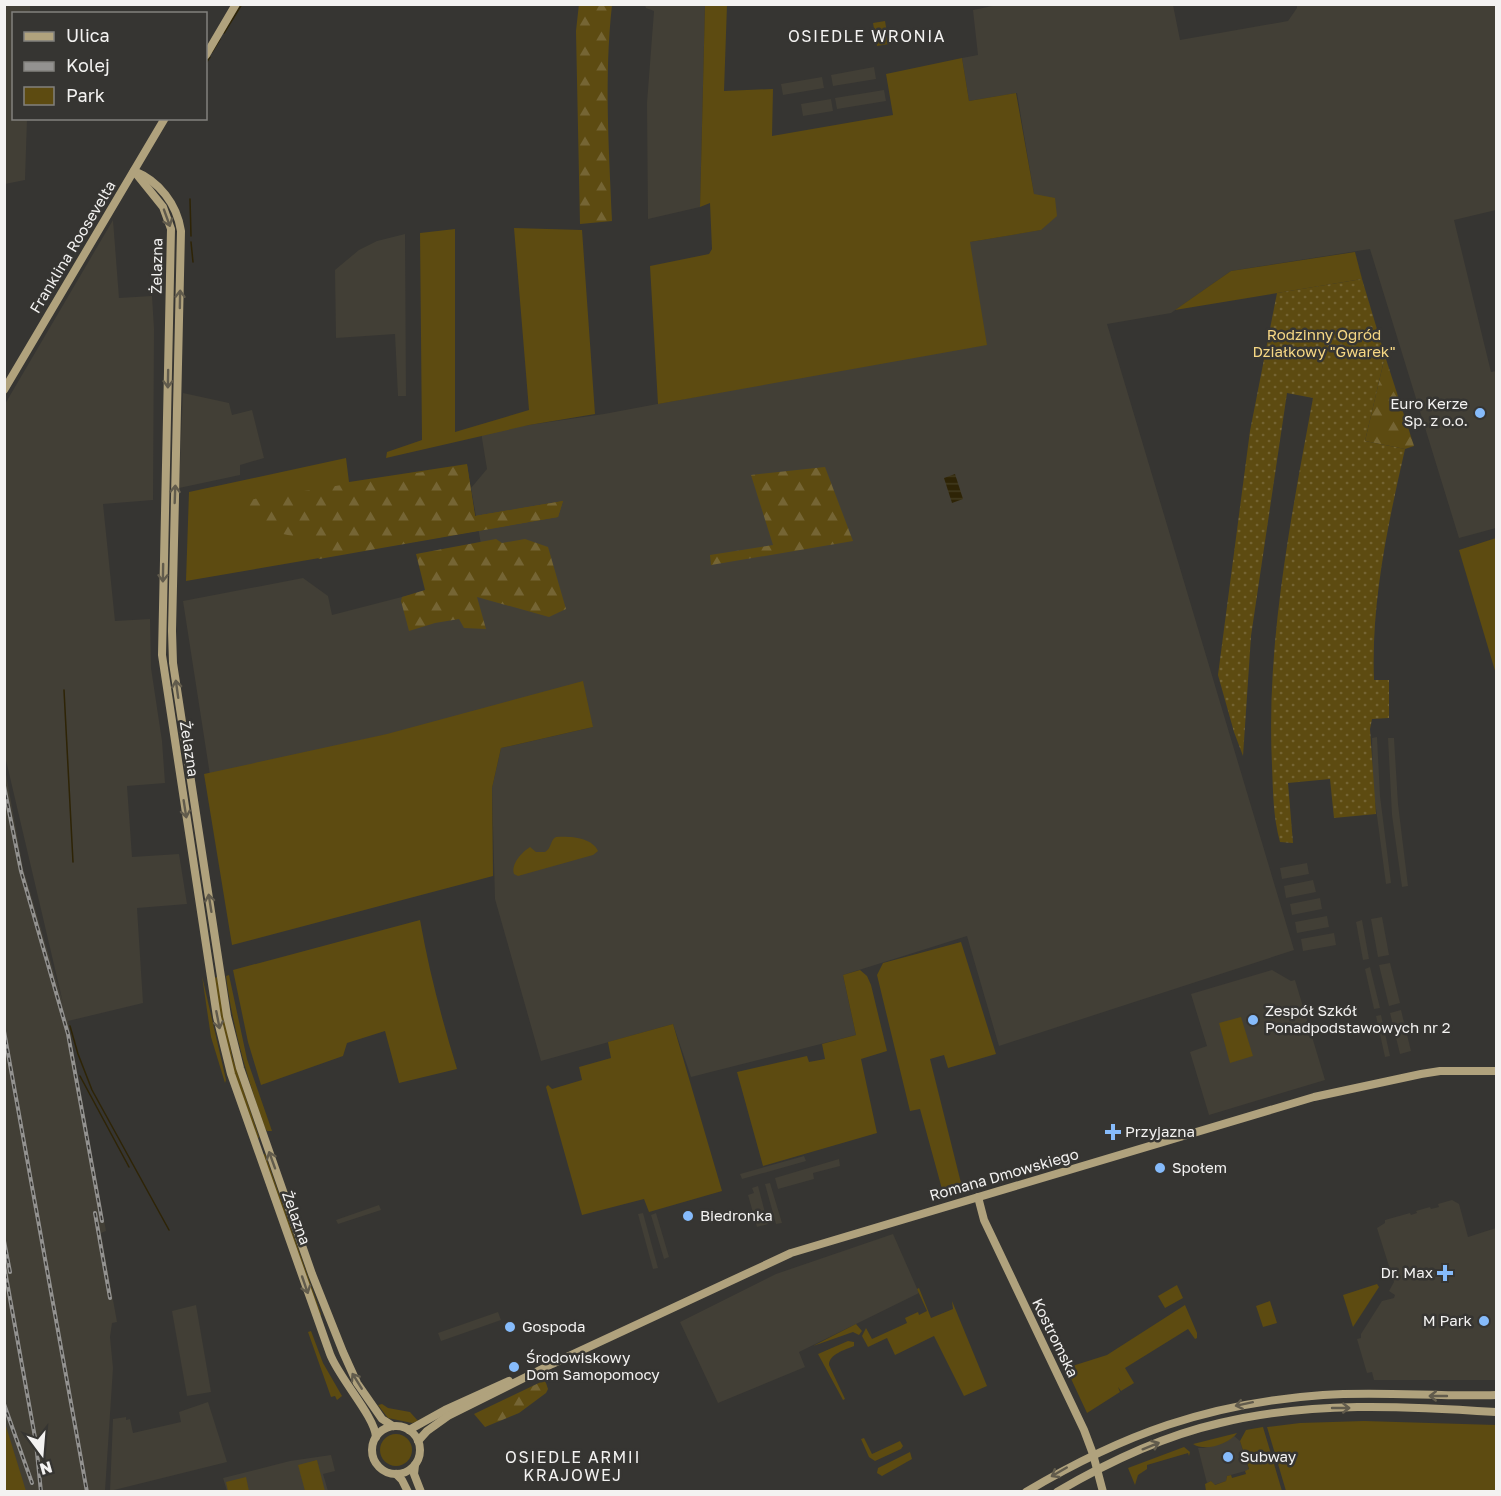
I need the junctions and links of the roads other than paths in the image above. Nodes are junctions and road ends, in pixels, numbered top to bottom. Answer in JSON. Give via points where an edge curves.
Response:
{"nodes":[{"id":1,"x":236,"y":4,"type":"edge"},
{"id":2,"x":207,"y":53,"type":"edge"},
{"id":3,"x":164,"y":120,"type":"edge"},
{"id":4,"x":134,"y":171,"type":"junction"},
{"id":5,"x":4,"y":390,"type":"edge"},
{"id":6,"x":1497,"y":1071,"type":"edge"},
{"id":7,"x":978,"y":1197,"type":"junction"},
{"id":8,"x":1497,"y":1395,"type":"edge"},
{"id":9,"x":1497,"y":1412,"type":"edge"},
{"id":10,"x":447,"y":1413,"type":"junction"},
{"id":11,"x":393,"y":1426,"type":"junction"},
{"id":12,"x":410,"y":1430,"type":"junction"},
{"id":13,"x":376,"y":1437,"type":"junction"},
{"id":14,"x":418,"y":1441,"type":"junction"},
{"id":15,"x":1093,"y":1454,"type":"junction"},
{"id":16,"x":415,"y":1466,"type":"junction"},
{"id":17,"x":1097,"y":1469,"type":"junction"},
{"id":18,"x":396,"y":1474,"type":"junction"},
{"id":19,"x":408,"y":1491,"type":"edge"},
{"id":20,"x":421,"y":1491,"type":"edge"},
{"id":21,"x":1026,"y":1491,"type":"edge"},
{"id":22,"x":1057,"y":1491,"type":"edge"},
{"id":23,"x":1103,"y":1491,"type":"edge"}],
"edges":[{"from":1,"to":2,"type":"street"},
{"from":3,"to":4,"type":"street","name":"Franklina Roosevelta"},
{"from":4,"to":5,"type":"street","name":"Franklina Roosevelta"},
{"from":11,"to":4,"type":"street","name":"Żelazna","one_way":true,"via":[[382,1419],[357,1383],[339,1342],[243,1077],[227,1016],[173,663],[181,231],[166,195]]},
{"from":4,"to":13,"type":"street","name":"Żelazna","one_way":true,"via":[[163,207],[171,229],[162,656],[217,1017],[232,1077],[330,1354],[374,1427]]},
{"from":6,"to":7,"type":"street","name":"Romana Dmowskiego","via":[[1440,1071],[1324,1095]]},
{"from":7,"to":10,"type":"street","name":"Romana Dmowskiego","via":[[791,1253]]},
{"from":7,"to":15,"type":"street","name":"Kostromska","via":[[984,1220]]},
{"from":8,"to":15,"type":"street","one_way":true,"via":[[1325,1395],[1258,1401],[1172,1422]]},
{"from":17,"to":9,"type":"street","one_way":true,"via":[[1191,1431],[1261,1415],[1333,1408]]},
{"from":10,"to":12,"type":"street","name":"Romana Dmowskiego"},
{"from":10,"to":14,"type":"street","name":"Romana Dmowskiego"},
{"from":11,"to":12,"type":"street"},
{"from":11,"to":13,"type":"street"},
{"from":12,"to":14,"type":"street"},
{"from":13,"to":18,"type":"street","via":[[372,1448],[375,1461],[384,1471]]},
{"from":14,"to":16,"type":"street","via":[[420,1454]]},
{"from":15,"to":17,"type":"street","name":"Kostromska"},
{"from":15,"to":21,"type":"street","one_way":true},
{"from":16,"to":18,"type":"street"},
{"from":16,"to":20,"type":"street"},
{"from":17,"to":22,"type":"street"},
{"from":17,"to":23,"type":"street","name":"Kostromska"},
{"from":18,"to":19,"type":"street"}]}
